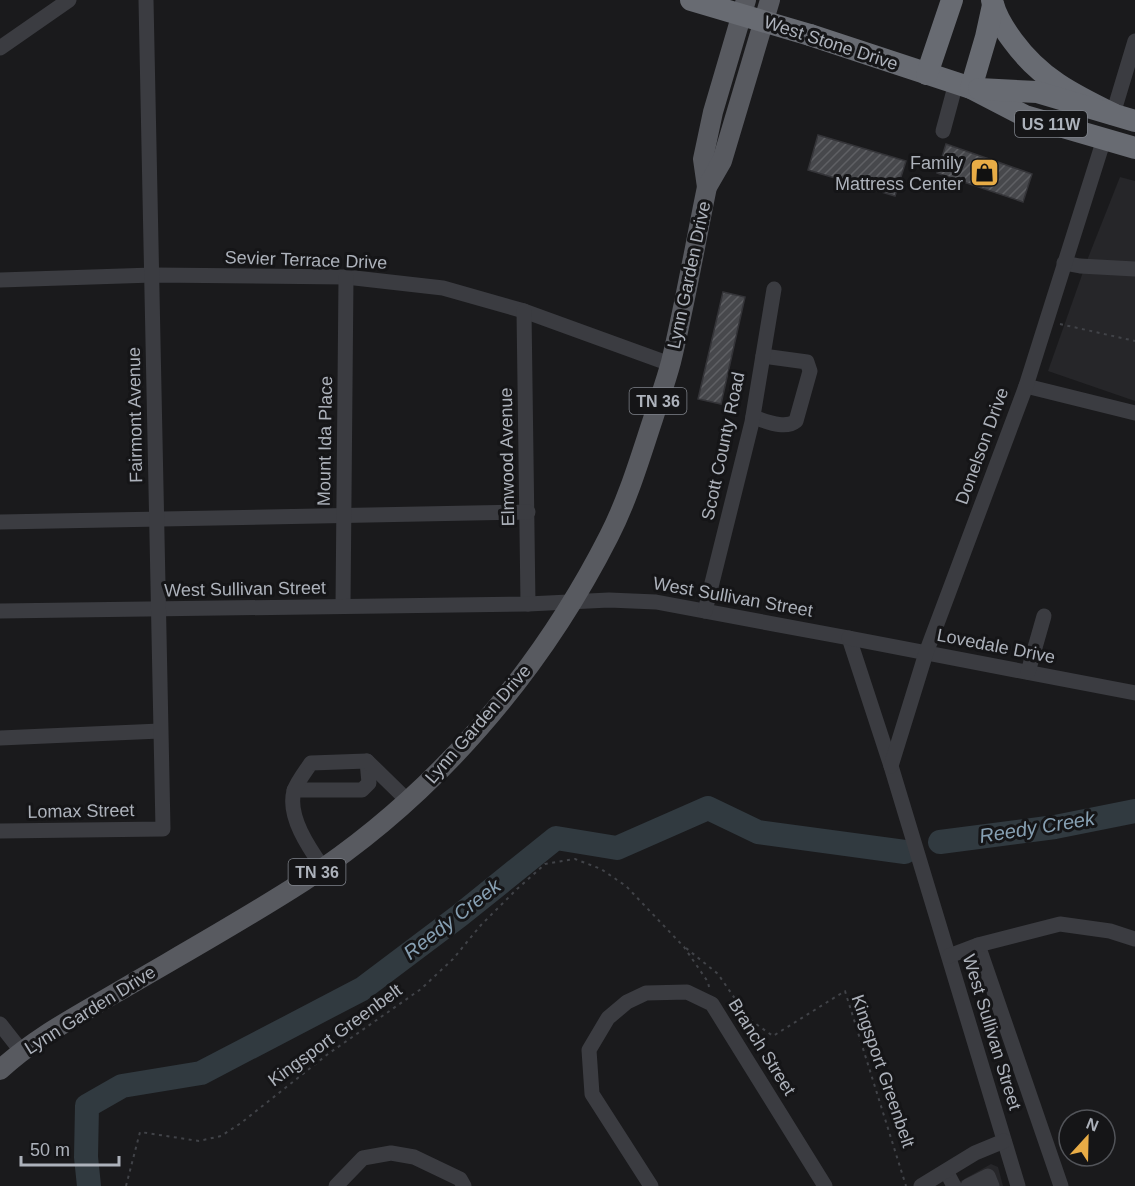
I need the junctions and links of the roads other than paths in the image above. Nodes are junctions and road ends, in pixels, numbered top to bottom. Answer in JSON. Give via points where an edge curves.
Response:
{"nodes":[{"id":1,"x":69,"y":0,"type":"edge"},
{"id":2,"x":146,"y":0,"type":"edge"},
{"id":3,"x":691,"y":0,"type":"edge"},
{"id":4,"x":746,"y":0,"type":"edge"},
{"id":5,"x":770,"y":0,"type":"edge"},
{"id":6,"x":952,"y":0,"type":"edge"},
{"id":7,"x":992,"y":2,"type":"edge"},
{"id":8,"x":1135,"y":41,"type":"edge"},
{"id":9,"x":0,"y":48,"type":"edge"},
{"id":10,"x":927,"y":74,"type":"junction"},
{"id":11,"x":963,"y":86,"type":"junction"},
{"id":12,"x":1113,"y":114,"type":"junction"},
{"id":13,"x":1135,"y":121,"type":"edge"},
{"id":14,"x":943,"y":130,"type":"dead end"},
{"id":15,"x":1104,"y":139,"type":"junction"},
{"id":16,"x":1135,"y":148,"type":"edge"},
{"id":17,"x":707,"y":187,"type":"junction"},
{"id":18,"x":1064,"y":263,"type":"junction"},
{"id":19,"x":1135,"y":269,"type":"edge"},
{"id":20,"x":153,"y":275,"type":"junction"},
{"id":21,"x":346,"y":277,"type":"junction"},
{"id":22,"x":0,"y":280,"type":"edge"},
{"id":23,"x":774,"y":289,"type":"dead end"},
{"id":24,"x":524,"y":311,"type":"junction"},
{"id":25,"x":763,"y":356,"type":"junction"},
{"id":26,"x":670,"y":364,"type":"junction"},
{"id":27,"x":1026,"y":386,"type":"junction"},
{"id":28,"x":1135,"y":413,"type":"edge"},
{"id":29,"x":753,"y":417,"type":"junction"},
{"id":30,"x":528,"y":512,"type":"junction"},
{"id":31,"x":344,"y":514,"type":"junction"},
{"id":32,"x":156,"y":519,"type":"junction"},
{"id":33,"x":0,"y":522,"type":"edge"},
{"id":34,"x":572,"y":602,"type":"junction"},
{"id":35,"x":528,"y":604,"type":"junction"},
{"id":36,"x":343,"y":606,"type":"junction"},
{"id":37,"x":158,"y":610,"type":"junction"},
{"id":38,"x":0,"y":611,"type":"edge"},
{"id":39,"x":705,"y":611,"type":"junction"},
{"id":40,"x":1044,"y":616,"type":"dead end"},
{"id":41,"x":849,"y":638,"type":"junction"},
{"id":42,"x":926,"y":653,"type":"junction"},
{"id":43,"x":1028,"y":672,"type":"junction"},
{"id":44,"x":1135,"y":693,"type":"edge"},
{"id":45,"x":160,"y":731,"type":"junction"},
{"id":46,"x":0,"y":738,"type":"edge"},
{"id":47,"x":368,"y":761,"type":"junction"},
{"id":48,"x":891,"y":766,"type":"junction"},
{"id":49,"x":294,"y":790,"type":"junction"},
{"id":50,"x":408,"y":801,"type":"junction"},
{"id":51,"x":163,"y":829,"type":"joint"},
{"id":52,"x":0,"y":831,"type":"edge"},
{"id":53,"x":323,"y":868,"type":"junction"},
{"id":54,"x":1135,"y":939,"type":"edge"},
{"id":55,"x":978,"y":945,"type":"junction"},
{"id":56,"x":949,"y":956,"type":"junction"},
{"id":57,"x":0,"y":1024,"type":"edge"},
{"id":58,"x":22,"y":1052,"type":"junction"},
{"id":59,"x":0,"y":1070,"type":"edge"},
{"id":60,"x":1004,"y":1142,"type":"junction"},
{"id":61,"x":946,"y":1171,"type":"junction"},
{"id":62,"x":336,"y":1186,"type":"edge"},
{"id":63,"x":464,"y":1186,"type":"edge"},
{"id":64,"x":651,"y":1186,"type":"edge"},
{"id":65,"x":825,"y":1186,"type":"edge"},
{"id":66,"x":921,"y":1186,"type":"edge"},
{"id":67,"x":954,"y":1186,"type":"edge"},
{"id":68,"x":968,"y":1186,"type":"edge"},
{"id":69,"x":992,"y":1186,"type":"edge"},
{"id":70,"x":1018,"y":1186,"type":"edge"},
{"id":71,"x":1061,"y":1186,"type":"edge"}],
"edges":[{"from":1,"to":9,"type":"street"},
{"from":2,"to":20,"type":"street","name":"Fairmont Avenue"},
{"from":3,"to":10,"type":"highway","name":"West Stone Drive","number":"US 11W","bridge":true},
{"from":4,"to":17,"type":"main road","name":"Lynn Garden Drive","number":"TN 36","via":[[712,112],[703,159]]},
{"from":5,"to":17,"type":"main road","name":"Lynn Garden Drive","number":"TN 36","via":[[722,161]]},
{"from":6,"to":10,"type":"highway"},
{"from":7,"to":11,"type":"highway","via":[[986,37]]},
{"from":7,"to":12,"type":"highway","via":[[1002,27],[1039,71]]},
{"from":8,"to":12,"type":"street"},
{"from":10,"to":11,"type":"highway","name":"West Stone Drive","number":"US 11W"},
{"from":11,"to":12,"type":"highway","name":"West Stone Drive","number":"US 11W","via":[[1037,92]]},
{"from":11,"to":14,"type":"street"},
{"from":11,"to":15,"type":"highway","name":"West Stone Drive","number":"US 11W","via":[[1025,116]]},
{"from":12,"to":13,"type":"highway","name":"West Stone Drive","number":"US 11W"},
{"from":15,"to":16,"type":"highway","name":"West Stone Drive","number":"US 11W"},
{"from":15,"to":18,"type":"street","name":"Donelson Drive"},
{"from":17,"to":26,"type":"main road","name":"Lynn Garden Drive","number":"TN 36"},
{"from":18,"to":19,"type":"street"},
{"from":18,"to":27,"type":"street","name":"Donelson Drive"},
{"from":20,"to":21,"type":"street","name":"Sevier Terrace Drive"},
{"from":20,"to":22,"type":"street","name":"Sevier Terrace Drive"},
{"from":20,"to":32,"type":"street","name":"Fairmont Avenue"},
{"from":21,"to":24,"type":"street","name":"Sevier Terrace Drive","via":[[442,288]]},
{"from":21,"to":31,"type":"street","name":"Mount Ida Place"},
{"from":23,"to":25,"type":"street","name":"Scott County Road"},
{"from":24,"to":26,"type":"street","name":"Sevier Terrace Drive"},
{"from":24,"to":30,"type":"street","name":"Elmwood Avenue"},
{"from":25,"to":29,"type":"street","name":"Scott County Road"},
{"from":25,"to":29,"type":"street","via":[[807,362],[810,371],[796,421],[784,425]]},
{"from":26,"to":34,"type":"main road","name":"Lynn Garden Drive","number":"TN 36","via":[[636,471],[610,535]]},
{"from":27,"to":28,"type":"street"},
{"from":27,"to":42,"type":"street","name":"Donelson Drive"},
{"from":29,"to":39,"type":"street","name":"Scott County Road"},
{"from":30,"to":31,"type":"street"},
{"from":30,"to":35,"type":"street","name":"Elmwood Avenue"},
{"from":31,"to":32,"type":"street"},
{"from":31,"to":36,"type":"street","name":"Mount Ida Place"},
{"from":32,"to":33,"type":"street"},
{"from":32,"to":37,"type":"street","name":"Fairmont Avenue"},
{"from":34,"to":35,"type":"street","name":"West Sullivan Street"},
{"from":34,"to":39,"type":"street","name":"West Sullivan Street","via":[[656,602]]},
{"from":34,"to":50,"type":"main road","name":"Lynn Garden Drive","number":"TN 36","via":[[534,661],[492,712]]},
{"from":35,"to":36,"type":"street","name":"West Sullivan Street"},
{"from":36,"to":37,"type":"street","name":"West Sullivan Street"},
{"from":37,"to":38,"type":"street","name":"West Sullivan Street"},
{"from":37,"to":45,"type":"street","name":"Fairmont Avenue"},
{"from":39,"to":41,"type":"street","name":"West Sullivan Street"},
{"from":40,"to":43,"type":"street"},
{"from":41,"to":42,"type":"street","name":"Lovedale Drive"},
{"from":41,"to":48,"type":"street","name":"West Sullivan Street"},
{"from":42,"to":43,"type":"street","name":"Lovedale Drive"},
{"from":42,"to":48,"type":"street","name":"Donelson Drive"},
{"from":43,"to":44,"type":"street","name":"Lovedale Drive"},
{"from":45,"to":46,"type":"street"},
{"from":45,"to":51,"type":"street","name":"Fairmont Avenue"},
{"from":47,"to":49,"type":"street","via":[[311,763]]},
{"from":47,"to":49,"type":"street","via":[[369,783],[362,790]]},
{"from":47,"to":50,"type":"street"},
{"from":48,"to":56,"type":"street","name":"West Sullivan Street"},
{"from":49,"to":53,"type":"street","via":[[292,808],[307,846]]},
{"from":50,"to":53,"type":"main road","name":"Lynn Garden Drive","number":"TN 36"},
{"from":51,"to":52,"type":"street","name":"Lomax Street"},
{"from":53,"to":58,"type":"main road","name":"Lynn Garden Drive","number":"TN 36"},
{"from":54,"to":55,"type":"street","via":[[1060,924]]},
{"from":55,"to":56,"type":"street"},
{"from":55,"to":71,"type":"street","name":"West Sullivan Street"},
{"from":56,"to":60,"type":"street","name":"West Sullivan Street"},
{"from":57,"to":58,"type":"street"},
{"from":58,"to":59,"type":"main road","name":"Lynn Garden Drive","number":"TN 36"},
{"from":60,"to":61,"type":"street","via":[[975,1153]]},
{"from":60,"to":70,"type":"street","name":"West Sullivan Street"},
{"from":61,"to":66,"type":"street"},
{"from":61,"to":67,"type":"street"},
{"from":62,"to":63,"type":"street","via":[[363,1158],[391,1153],[414,1157],[460,1179]]},
{"from":64,"to":65,"type":"street","name":"Branch Street","via":[[592,1094],[589,1050],[608,1018],[627,1002],[646,993],[687,992],[712,1004]]},
{"from":68,"to":69,"type":"street","via":[[988,1176]]}]}
